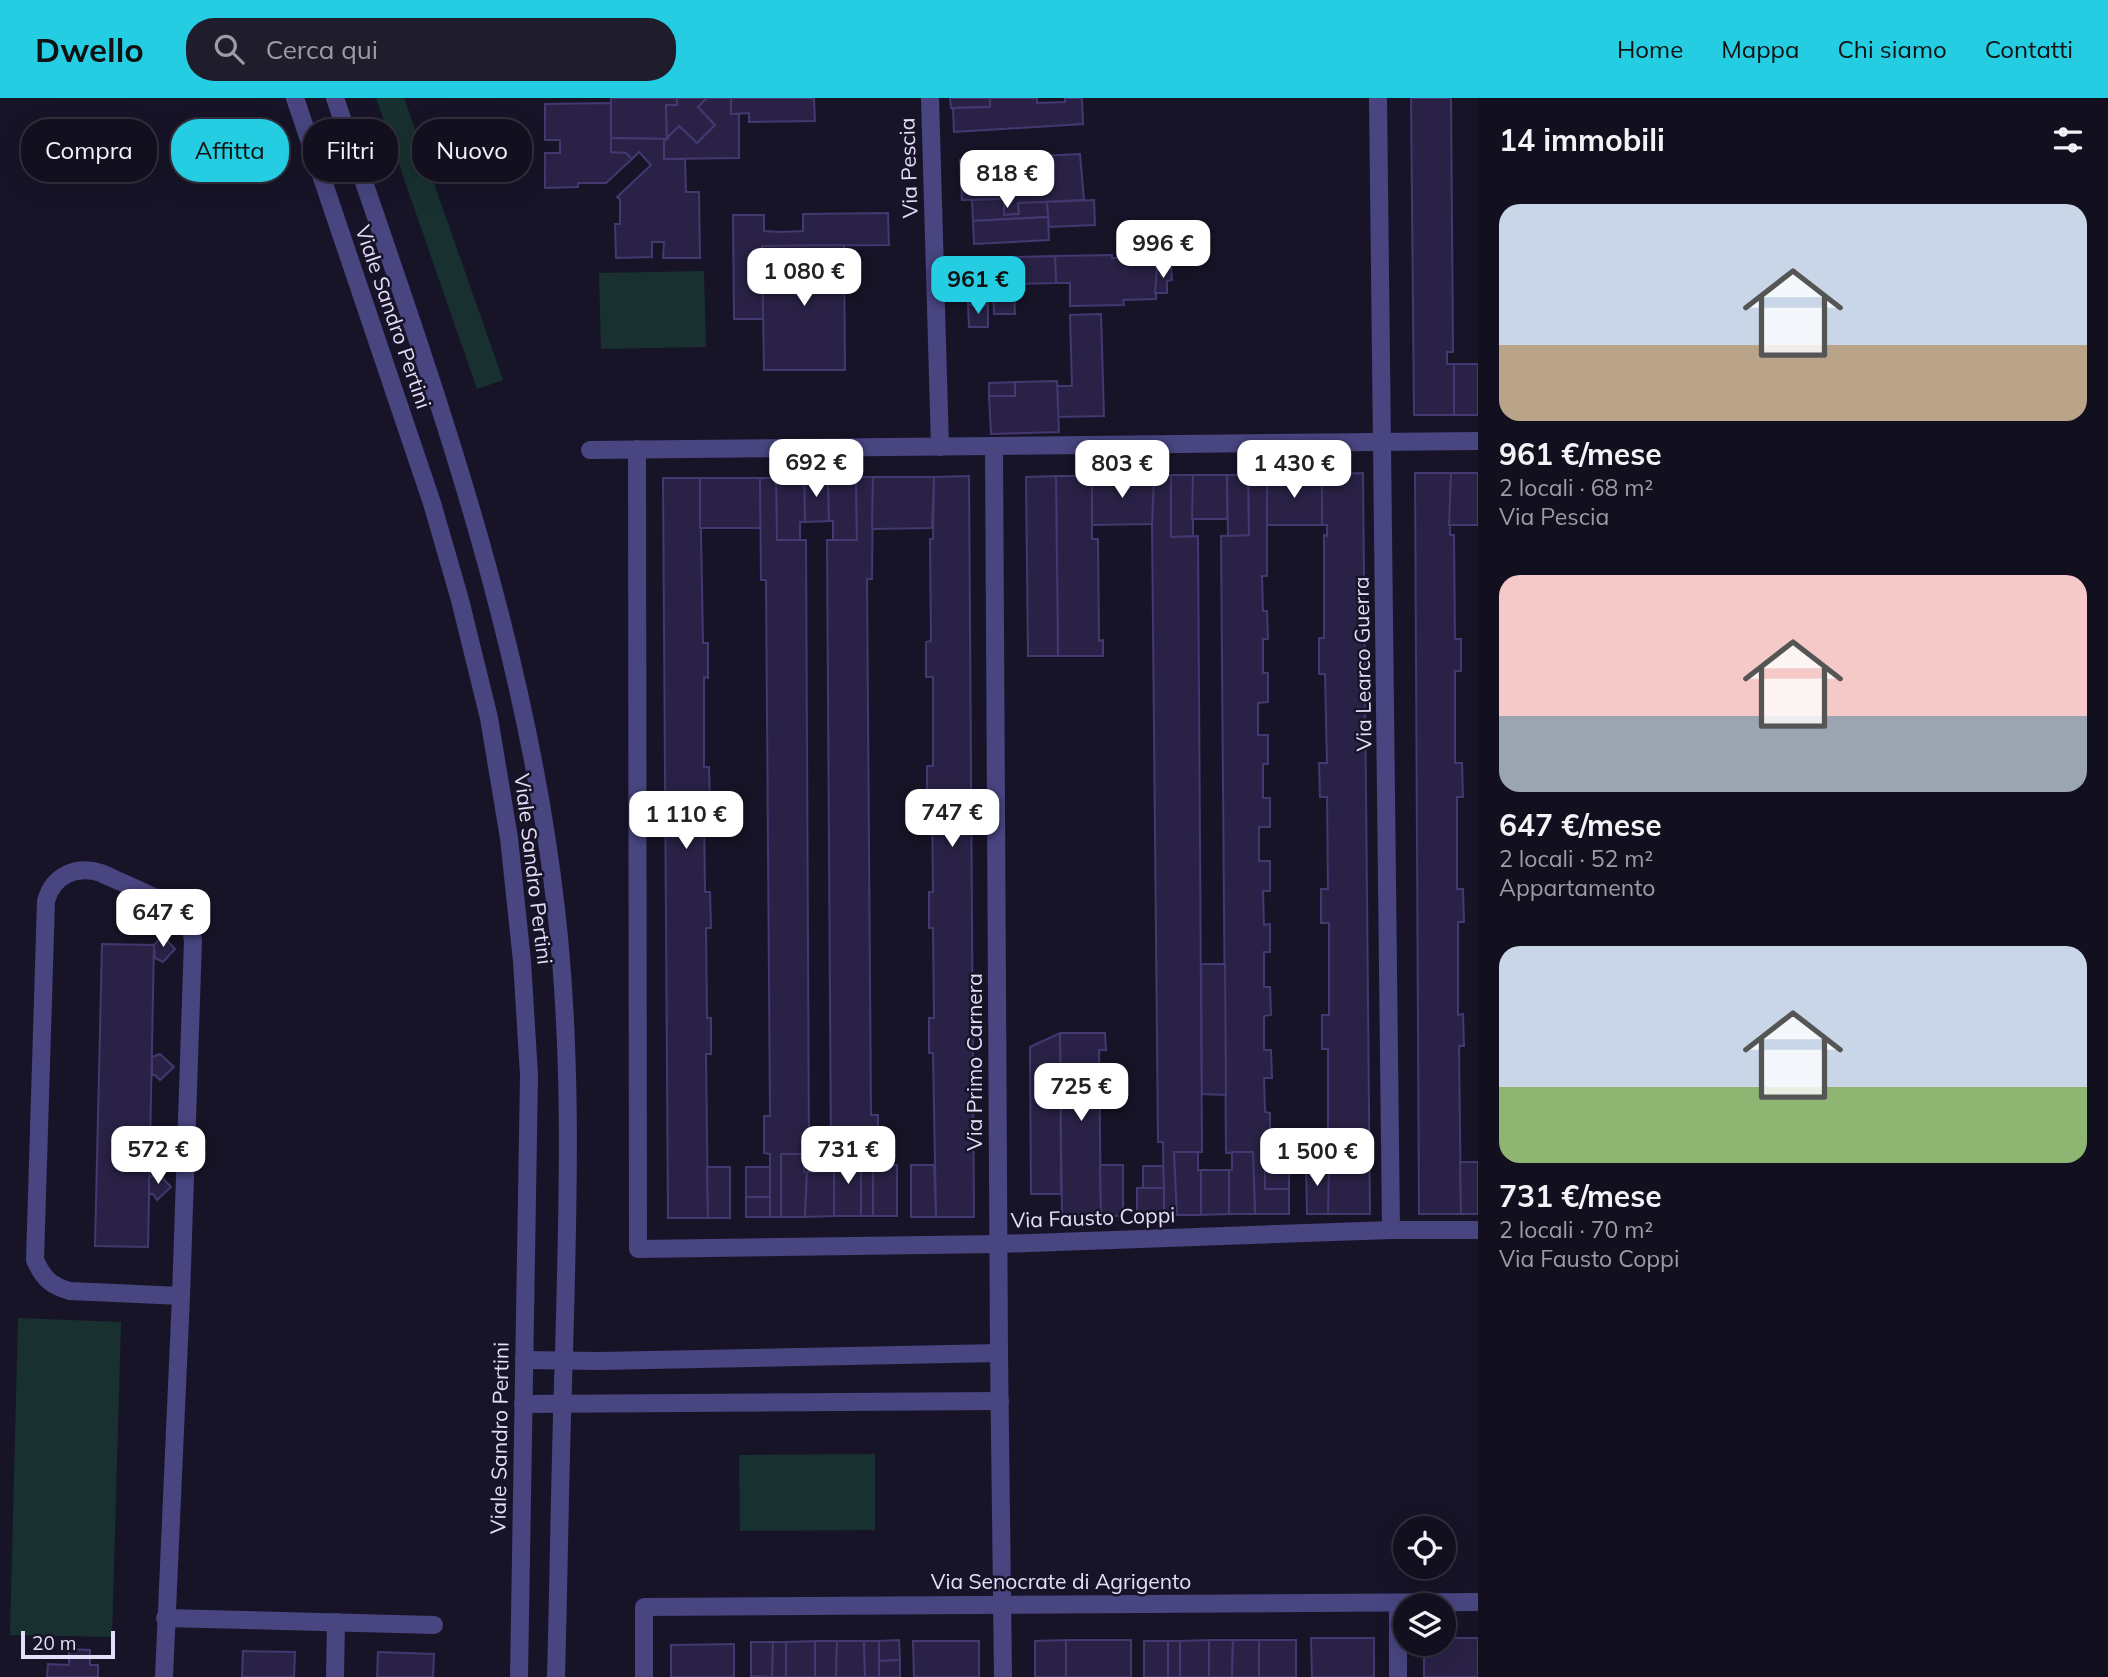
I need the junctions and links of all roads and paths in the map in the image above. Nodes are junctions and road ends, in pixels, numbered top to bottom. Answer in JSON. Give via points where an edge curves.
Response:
{"nodes":[{"id":1,"x":295,"y":98,"type":"edge"},
{"id":2,"x":335,"y":98,"type":"edge"},
{"id":3,"x":930,"y":98,"type":"edge"},
{"id":4,"x":1378,"y":98,"type":"edge"},
{"id":5,"x":1478,"y":441,"type":"edge"},
{"id":6,"x":1383,"y":442,"type":"junction"},
{"id":7,"x":940,"y":447,"type":"junction"},
{"id":8,"x":994,"y":447,"type":"junction"},
{"id":9,"x":637,"y":449,"type":"junction"},
{"id":10,"x":590,"y":450,"type":"dead end"},
{"id":11,"x":1391,"y":1230,"type":"junction"},
{"id":12,"x":1478,"y":1230,"type":"edge"},
{"id":13,"x":999,"y":1244,"type":"junction"},
{"id":14,"x":181,"y":1296,"type":"junction"},
{"id":15,"x":999,"y":1353,"type":"junction"},
{"id":16,"x":524,"y":1360,"type":"junction"},
{"id":17,"x":563,"y":1361,"type":"junction"},
{"id":18,"x":1000,"y":1401,"type":"junction"},
{"id":19,"x":523,"y":1404,"type":"junction"},
{"id":20,"x":563,"y":1404,"type":"junction"},
{"id":21,"x":1456,"y":1602,"type":"edge"},
{"id":22,"x":1478,"y":1602,"type":"edge"},
{"id":23,"x":1393,"y":1603,"type":"edge"},
{"id":24,"x":1002,"y":1605,"type":"junction"},
{"id":25,"x":165,"y":1618,"type":"junction"},
{"id":26,"x":336,"y":1622,"type":"junction"},
{"id":27,"x":434,"y":1625,"type":"dead end"},
{"id":28,"x":1398,"y":1656,"type":"edge"},
{"id":29,"x":164,"y":1677,"type":"edge"},
{"id":30,"x":335,"y":1677,"type":"edge"},
{"id":31,"x":519,"y":1677,"type":"edge"},
{"id":32,"x":556,"y":1677,"type":"edge"},
{"id":33,"x":644,"y":1677,"type":"edge"},
{"id":34,"x":1003,"y":1677,"type":"edge"},
{"id":35,"x":1398,"y":1677,"type":"edge"}],
"edges":[{"from":1,"to":16,"type":"street","name":"Viale Sandro Pertini","via":[[432,503],[489,718],[509,838],[528,1062]]},
{"from":2,"to":17,"type":"street","name":"Viale Sandro Pertini","via":[[486,554],[537,776],[565,1004],[569,1107]]},
{"from":3,"to":7,"type":"street","name":"Via Pescia"},
{"from":4,"to":6,"type":"street","name":"Via Learco Guerra"},
{"from":5,"to":6,"type":"street"},
{"from":6,"to":8,"type":"street"},
{"from":6,"to":11,"type":"street","name":"Via Learco Guerra"},
{"from":7,"to":8,"type":"street"},
{"from":7,"to":9,"type":"street"},
{"from":8,"to":13,"type":"street","name":"Via Primo Carnera"},
{"from":9,"to":10,"type":"street"},
{"from":9,"to":13,"type":"street","name":"Via Fausto Coppi","via":[[638,1250]]},
{"from":11,"to":12,"type":"street","name":"Via Fausto Coppi"},
{"from":11,"to":13,"type":"street","name":"Via Fausto Coppi"},
{"from":13,"to":15,"type":"street","name":"Via Primo Carnera"},
{"from":14,"to":14,"type":"street","via":[[191,928],[172,908],[101,873],[78,870],[54,884],[46,901],[35,1260],[42,1276],[55,1287],[70,1291]]},
{"from":14,"to":25,"type":"street"},
{"from":15,"to":17,"type":"street"},
{"from":15,"to":18,"type":"street","name":"Via Primo Carnera"},
{"from":16,"to":17,"type":"street"},
{"from":16,"to":19,"type":"street","name":"Viale Sandro Pertini"},
{"from":17,"to":20,"type":"street","name":"Viale Sandro Pertini"},
{"from":18,"to":20,"type":"street"},
{"from":18,"to":24,"type":"street","name":"Via Primo Carnera"},
{"from":19,"to":20,"type":"street"},
{"from":19,"to":31,"type":"street","name":"Viale Sandro Pertini"},
{"from":20,"to":32,"type":"street","name":"Viale Sandro Pertini"},
{"from":21,"to":22,"type":"street","name":"Via Senocrate di Agrigento"},
{"from":23,"to":24,"type":"street","name":"Via Senocrate di Agrigento"},
{"from":24,"to":33,"type":"street","name":"Via Senocrate di Agrigento","via":[[644,1607]]},
{"from":24,"to":34,"type":"street","name":"Via Primo Carnera"},
{"from":25,"to":26,"type":"street"},
{"from":25,"to":29,"type":"street"},
{"from":26,"to":27,"type":"street"},
{"from":26,"to":30,"type":"street"},
{"from":28,"to":35,"type":"street"}]}
